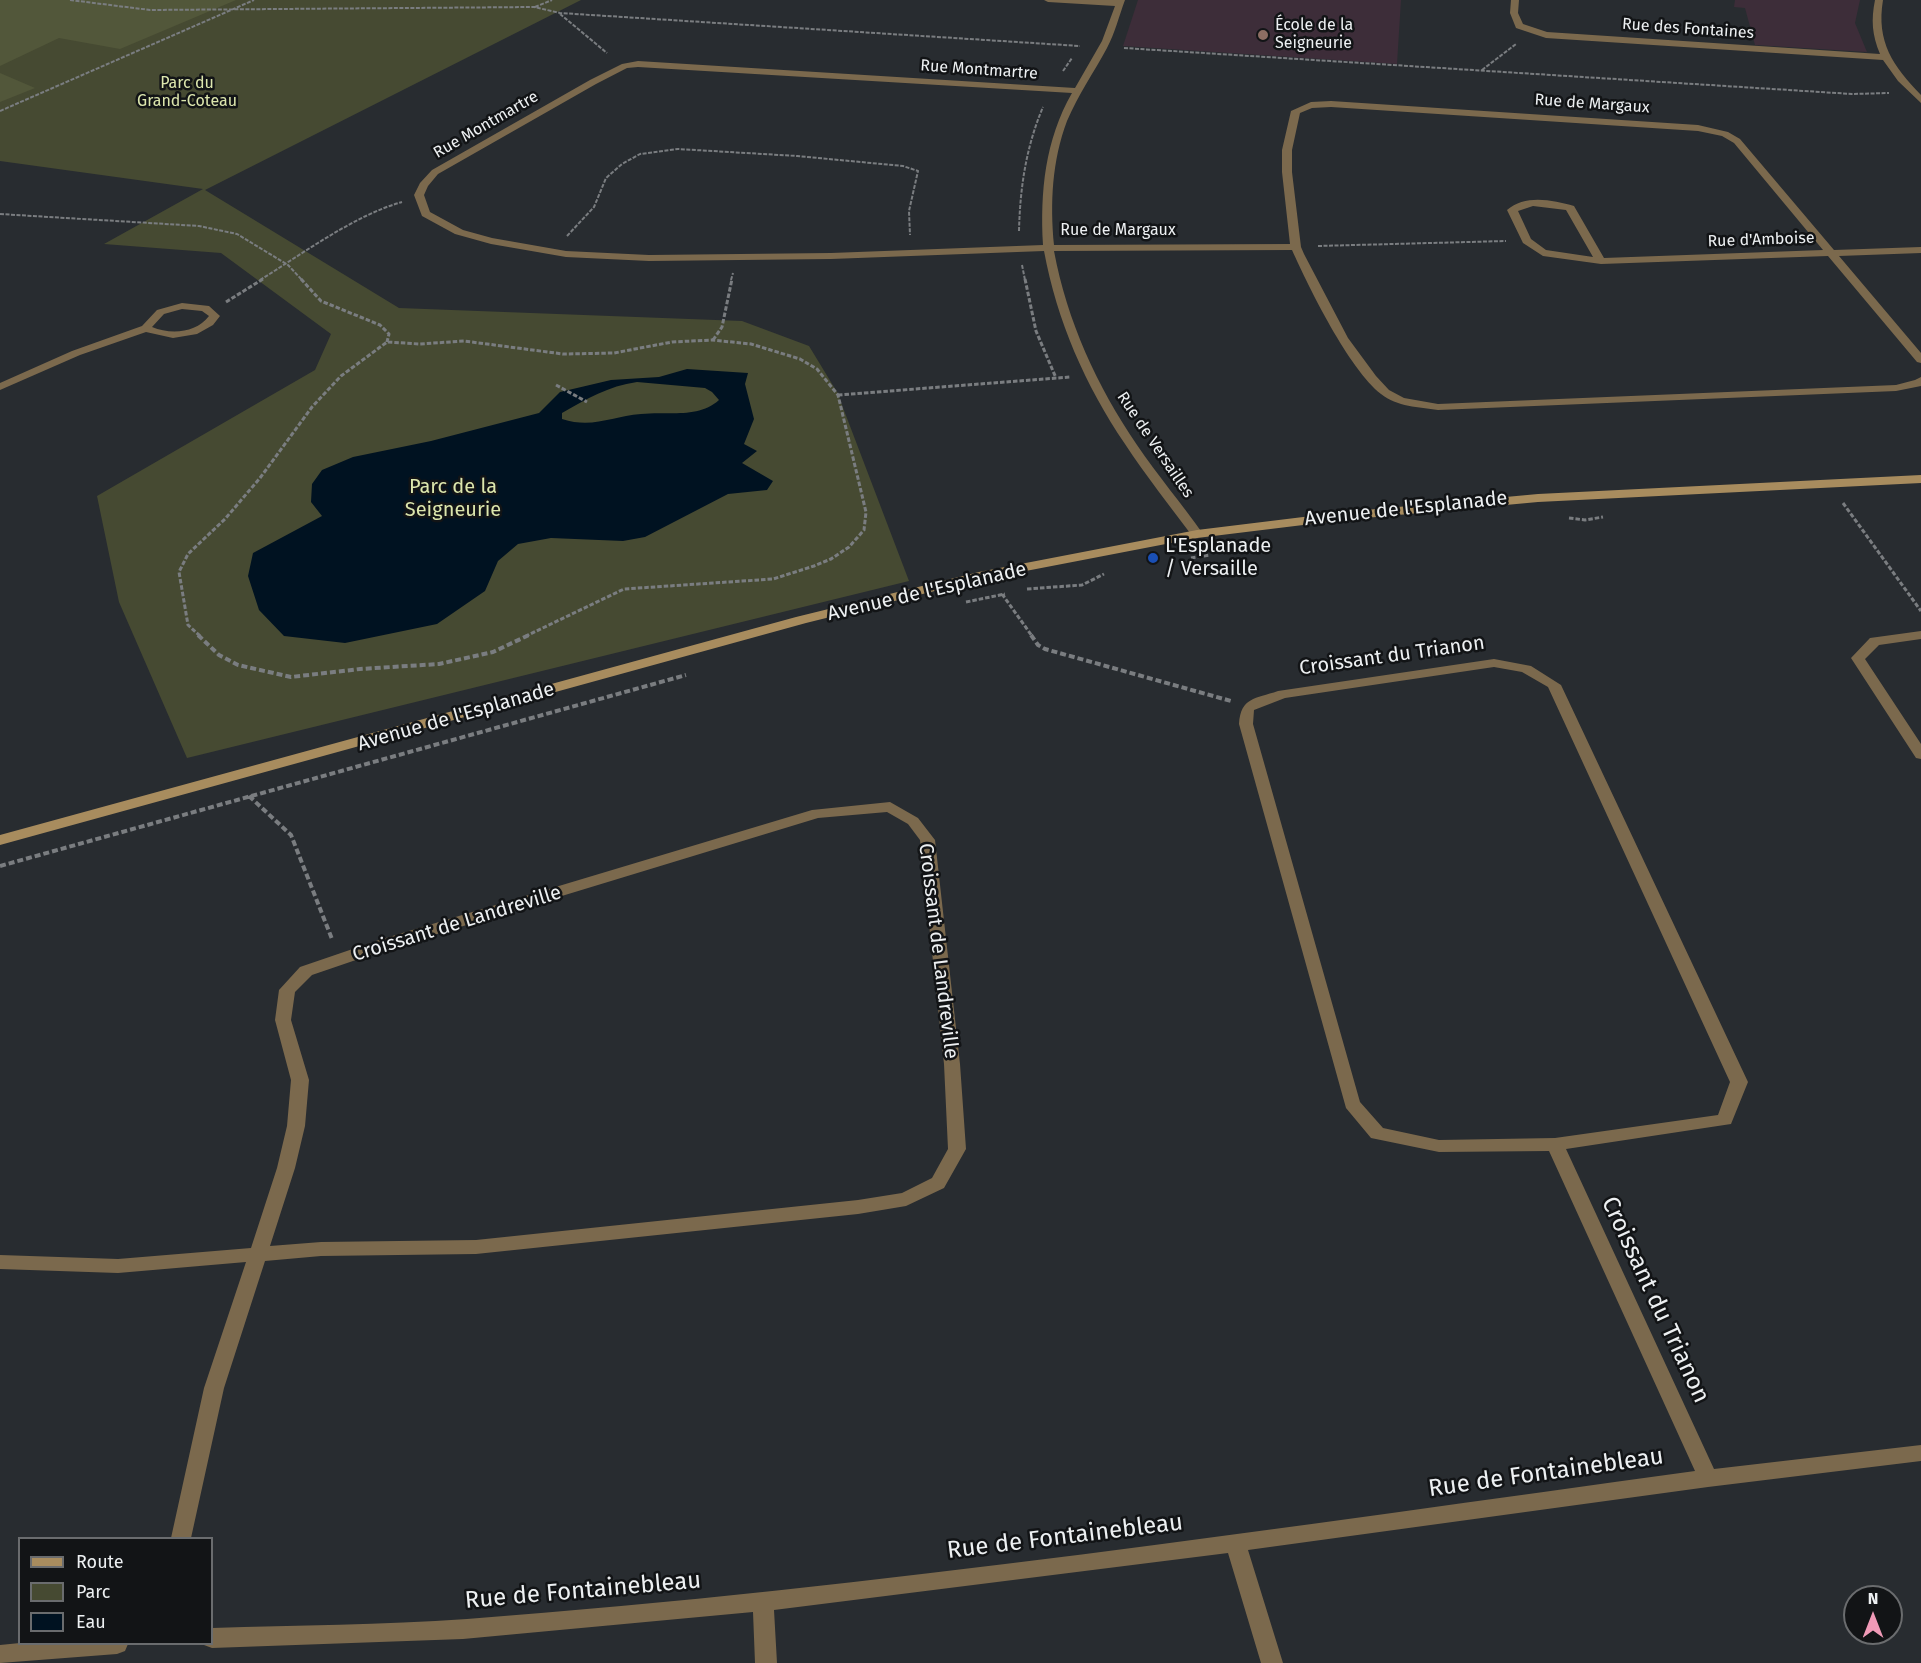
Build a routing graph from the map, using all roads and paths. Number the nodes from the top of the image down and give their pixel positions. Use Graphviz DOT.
graph roads {
  1 [pos="70,0"];
  2 [pos="254,0"];
  3 [pos="552,0"];
  4 [pos="1048,0"];
  5 [pos="1515,0"];
  6 [pos="1879,0"];
  7 [pos="1120,2"];
  8 [pos="534,7"];
  9 [pos="230,10"];
  10 [pos="560,13"];
  11 [pos="1531,32"];
  12 [pos="1080,46"];
  13 [pos="1123,48"];
  14 [pos="1885,57"];
  15 [pos="625,66"];
  16 [pos="1481,71"];
  17 [pos="1076,91"];
  18 [pos="1893,93"];
  19 [pos="1921,100"];
  20 [pos="1044,106"];
  21 [pos="0,111"];
  22 [pos="401,202"];
  23 [pos="0,214"];
  24 [pos="1018,240"];
  25 [pos="1527,241"];
  26 [pos="1296,247"];
  27 [pos="1048,248"];
  28 [pos="1921,250"];
  29 [pos="552,252"];
  30 [pos="1832,253"];
  31 [pos="911,254"];
  32 [pos="1021,261"];
  33 [pos="1601,261"];
  34 [pos="288,265"];
  35 [pos="734,266"];
  36 [pos="205,308"];
  37 [pos="146,328"];
  38 [pos="712,340"];
  39 [pos="387,342"];
  40 [pos="1921,360"];
  41 [pos="1072,377"];
  42 [pos="1056,378"];
  43 [pos="1921,380"];
  44 [pos="556,385"];
  45 [pos="0,387"];
  46 [pos="838,396"];
  47 [pos="587,402"];
  48 [pos="1921,478"];
  49 [pos="1819,484"];
  50 [pos="1921,484"];
  51 [pos="1842,502"];
  52 [pos="1854,502"];
  53 [pos="1837,503"];
  54 [pos="1609,515"];
  55 [pos="1562,517"];
  56 [pos="1197,534"];
  57 [pos="1215,554"];
  58 [pos="1185,559"];
  59 [pos="1114,572"];
  60 [pos="1021,590"];
  61 [pos="1012,592"];
  62 [pos="1002,594"];
  63 [pos="964,603"];
  64 [pos="1921,611"];
  65 [pos="1921,635"];
  66 [pos="696,672"];
  67 [pos="1236,702"];
  68 [pos="1921,755"];
  69 [pos="249,796"];
  70 [pos="0,840"];
  71 [pos="0,866"];
  72 [pos="340,959"];
  73 [pos="1555,1144"];
  74 [pos="259,1253"];
  75 [pos="0,1262"];
  76 [pos="1921,1453"];
  77 [pos="1708,1478"];
  78 [pos="181,1537"];
  79 [pos="1235,1543"];
  80 [pos="763,1602"];
  81 [pos="213,1638"];
  82 [pos="106,1645"];
  83 [pos="0,1655"];
  84 [pos="766,1663"];
  85 [pos="1272,1663"];
  1 -- 9 [label="path"];
  2 -- 9 [label="path"];
  3 -- 8 [label="path"];
  4 -- 7 [label="street"];
  5 -- 11 [label="street"];
  6 -- 14 [label="street"];
  7 -- 17 [label="street, Rue de Versailles"];
  8 -- 9 [label="path"];
  8 -- 10 [label="path"];
  9 -- 21 [label="path"];
  10 -- 12 [label="path"];
  10 -- 15 [label="path"];
  11 -- 14 [label="street, Rue des Fontaines"];
  11 -- 16 [label="path"];
  13 -- 16 [label="path"];
  14 -- 19 [label="street"];
  15 -- 17 [label="street, Rue Montmartre"];
  15 -- 29 [label="street, Rue Montmartre"];
  16 -- 18 [label="path"];
  17 -- 27 [label="street, Rue de Versailles"];
  20 -- 24 [label="path"];
  22 -- 34 [label="path"];
  23 -- 34 [label="path"];
  25 -- 26 [label="path"];
  25 -- 33 [label="street, Rue d'Amboise"];
  25 -- 33 [label="street"];
  26 -- 27 [label="street, Rue de Margaux"];
  26 -- 30 [label="street, Rue de Margaux"];
  26 -- 43 [label="street, Rue de Margaux"];
  27 -- 31 [label="street, Rue Montmartre"];
  27 -- 56 [label="street, Rue de Versailles"];
  28 -- 30 [label="street, Rue d'Amboise"];
  29 -- 31 [label="street, Rue Montmartre"];
  29 -- 31 [label="path"];
  30 -- 33 [label="street, Rue d'Amboise"];
  30 -- 40 [label="street, Rue de Margaux"];
  32 -- 42 [label="path"];
  34 -- 36 [label="path"];
  34 -- 39 [label="path"];
  35 -- 38 [label="path"];
  36 -- 37 [label="street"];
  36 -- 37 [label="street"];
  37 -- 45 [label="street"];
  38 -- 39 [label="path"];
  38 -- 46 [label="path"];
  39 -- 46 [label="path"];
  41 -- 42 [label="path"];
  42 -- 46 [label="path"];
  44 -- 47 [label="path"];
  48 -- 49 [label="street, Avenue de l'Esplanade"];
  49 -- 50 [label="street, Avenue de l'Esplanade"];
  49 -- 56 [label="street, Avenue de l'Esplanade"];
  51 -- 52 [label="path"];
  51 -- 53 [label="path"];
  51 -- 64 [label="path"];
  54 -- 55 [label="path"];
  56 -- 70 [label="street, Avenue de l'Esplanade"];
  57 -- 58 [label="path"];
  59 -- 60 [label="path, Avenue de l'Esplanade"];
  61 -- 62 [label="path, Avenue de l'Esplanade"];
  62 -- 63 [label="path, Avenue de l'Esplanade"];
  62 -- 67 [label="path"];
  65 -- 68 [label="street"];
  66 -- 69 [label="path, Avenue de l'Esplanade"];
  69 -- 71 [label="path, Avenue de l'Esplanade"];
  69 -- 72 [label="path"];
  72 -- 74 [label="street, Croissant de Landreville"];
  72 -- 74 [label="street, Croissant de Landreville"];
  73 -- 73 [label="street, Croissant du Trianon"];
  73 -- 77 [label="street, Croissant du Trianon"];
  74 -- 75 [label="street"];
  74 -- 78 [label="street, Croissant de Landreville"];
  76 -- 77 [label="street, Rue de Fontainebleau"];
  77 -- 79 [label="street, Rue de Fontainebleau"];
  79 -- 80 [label="street, Rue de Fontainebleau"];
  79 -- 85 [label="street"];
  80 -- 81 [label="street, Rue de Fontainebleau"];
  80 -- 84 [label="street"];
  82 -- 83 [label="street"];
}
